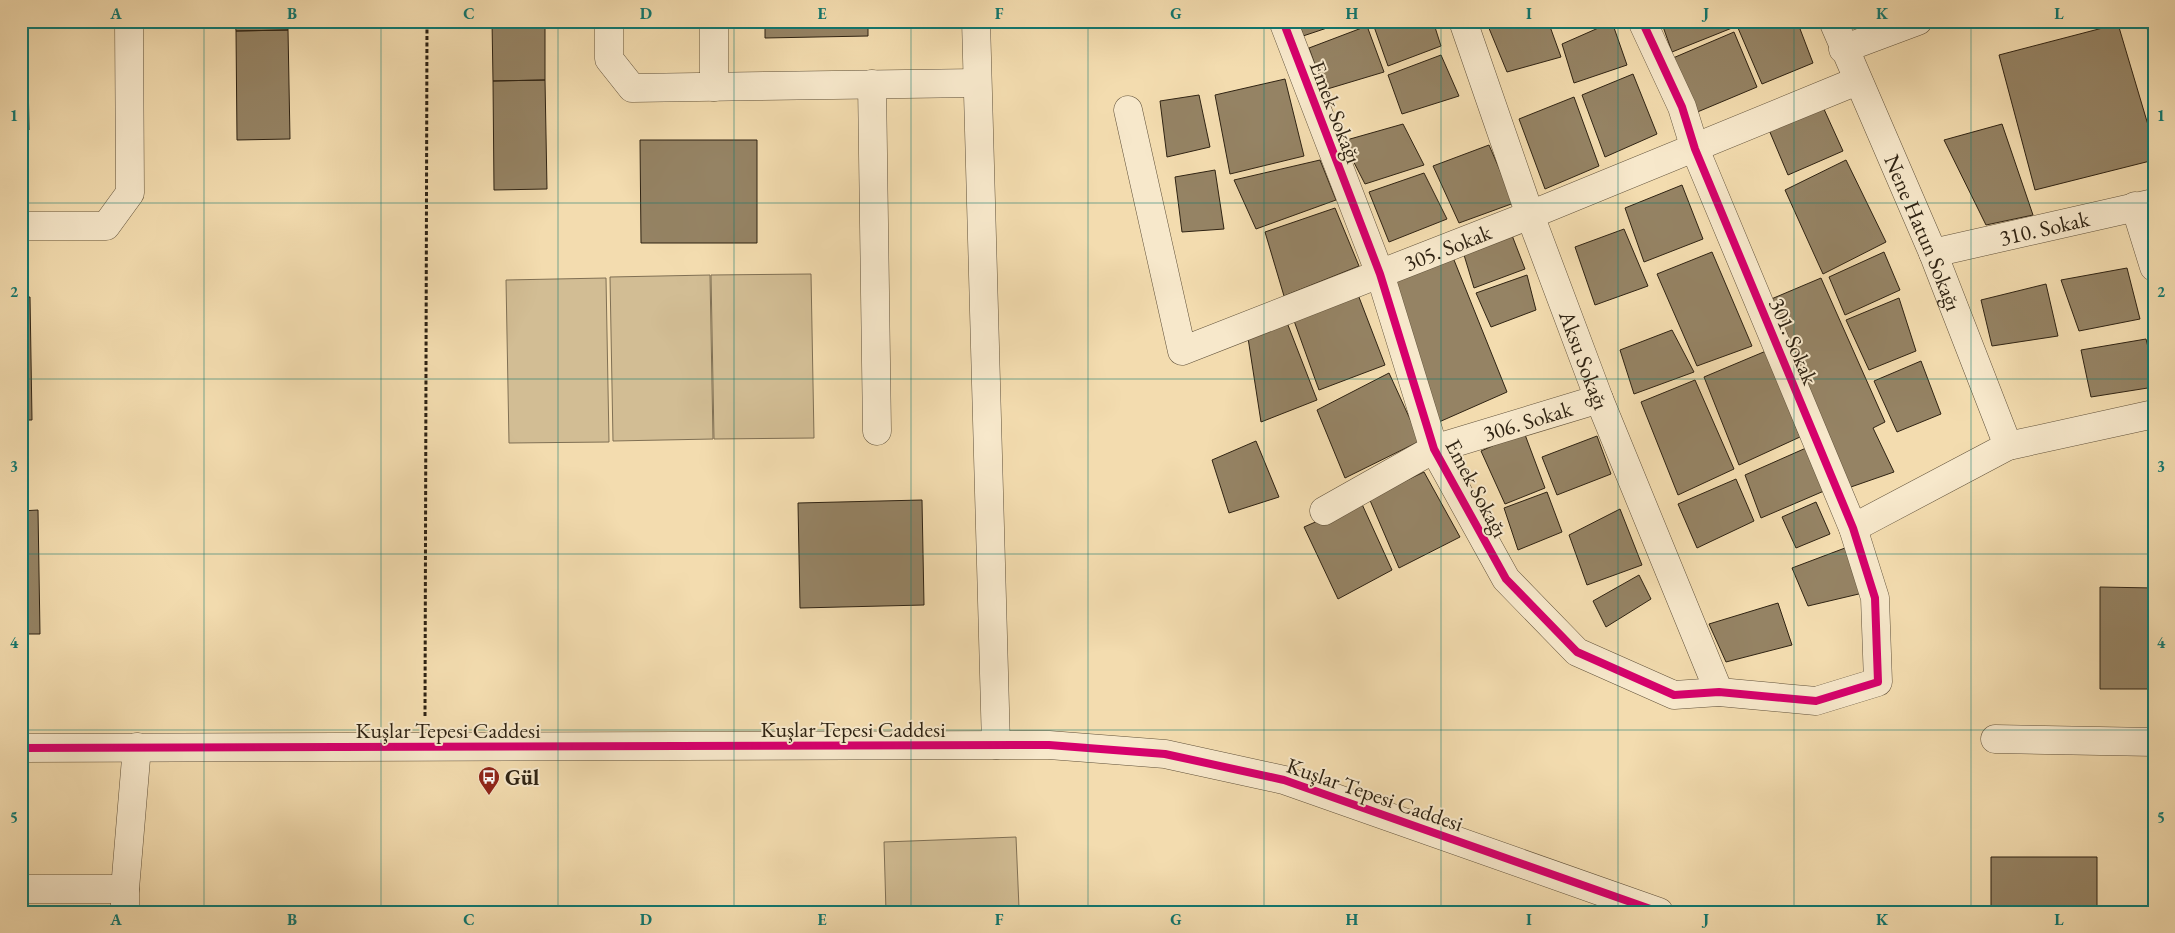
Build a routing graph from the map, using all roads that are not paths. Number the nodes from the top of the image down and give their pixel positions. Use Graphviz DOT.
graph roads {
  1 [pos="129,21"];
  2 [pos="609,21"];
  3 [pos="714,21"];
  4 [pos="976,21"];
  5 [pos="1283,21"];
  6 [pos="1463,21"];
  7 [pos="1642,21"];
  8 [pos="1832,21"];
  9 [pos="1918,21"];
  10 [pos="1843,50"];
  11 [pos="1858,81"];
  12 [pos="976,83"];
  13 [pos="872,84"];
  14 [pos="714,87"];
  15 [pos="1128,110"];
  16 [pos="1695,149"];
  17 [pos="2144,204"];
  18 [pos="1530,215"];
  19 [pos="21,226"];
  20 [pos="1933,253"];
  21 [pos="2154,267"];
  22 [pos="1380,274"];
  23 [pos="1598,399"];
  24 [pos="2154,414"];
  25 [pos="877,431"];
  26 [pos="2008,446"];
  27 [pos="1434,449"];
  28 [pos="1324,511"];
  29 [pos="1853,528"];
  30 [pos="1878,682"];
  31 [pos="1719,692"];
  32 [pos="1994,739"];
  33 [pos="2154,742"];
  34 [pos="996,746"];
  35 [pos="137,747"];
  36 [pos="21,748"];
  37 [pos="21,889"];
  38 [pos="125,901"];
  39 [pos="1659,912"];
  1 -- 19 [label="street"];
  2 -- 14 [label="street"];
  3 -- 14 [label="street"];
  4 -- 12 [label="street"];
  5 -- 22 [label="street, Emek Sokağı"];
  6 -- 18 [label="street, Aksu Sokağı"];
  7 -- 16 [label="street, 301. Sokak"];
  8 -- 10 [label="street, Nene Hatun Sokağı"];
  9 -- 10 [label="street"];
  10 -- 11 [label="street, Nene Hatun Sokağı"];
  11 -- 16 [label="street, 305. Sokak"];
  11 -- 20 [label="street, Nene Hatun Sokağı"];
  12 -- 13 [label="street"];
  12 -- 34 [label="street"];
  13 -- 14 [label="street"];
  13 -- 25 [label="street"];
  15 -- 22 [label="street, 305. Sokak"];
  16 -- 18 [label="street, 305. Sokak"];
  16 -- 29 [label="street, 301. Sokak"];
  17 -- 20 [label="street, 310. Sokak"];
  17 -- 21 [label="street"];
  18 -- 22 [label="street, 305. Sokak"];
  18 -- 23 [label="street, Aksu Sokağı"];
  20 -- 26 [label="street, Nene Hatun Sokağı"];
  22 -- 27 [label="street, Emek Sokağı"];
  23 -- 27 [label="street, 306. Sokak"];
  23 -- 31 [label="street, Aksu Sokağı"];
  24 -- 26 [label="street"];
  26 -- 29 [label="street"];
  27 -- 28 [label="street, 306. Sokak"];
  27 -- 31 [label="street, Emek Sokağı"];
  29 -- 30 [label="street, 301. Sokak"];
  30 -- 31 [label="street, Emek Sokağı"];
  32 -- 33 [label="street"];
  34 -- 35 [label="street, Kuşlar Tepesi Caddesi"];
  34 -- 39 [label="street, Kuşlar Tepesi Caddesi"];
  35 -- 36 [label="street, Kuşlar Tepesi Caddesi"];
  35 -- 38 [label="street"];
  37 -- 38 [label="street"];
}
